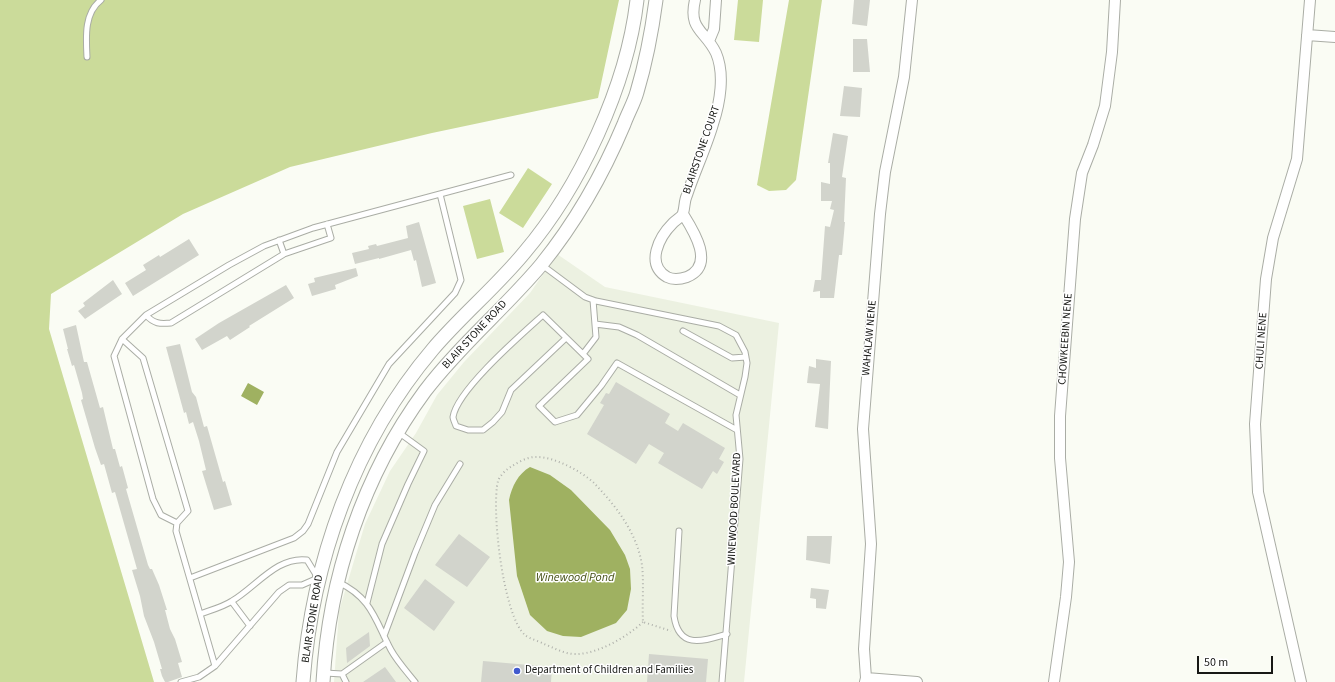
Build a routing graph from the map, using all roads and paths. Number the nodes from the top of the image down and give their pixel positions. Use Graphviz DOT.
graph roads {
  1 [pos="91,0"];
  2 [pos="101,0"];
  3 [pos="637,0"];
  4 [pos="656,0"];
  5 [pos="695,0"];
  6 [pos="716,0"];
  7 [pos="912,0"];
  8 [pos="1115,0"];
  9 [pos="1310,0"];
  10 [pos="94,5"];
  11 [pos="1307,35"];
  12 [pos="1335,37"];
  13 [pos="709,41"];
  14 [pos="87,57"];
  15 [pos="511,175"];
  16 [pos="440,194"];
  17 [pos="683,214"];
  18 [pos="327,224"];
  19 [pos="279,240"];
  20 [pos="525,253"];
  21 [pos="284,254"];
  22 [pos="541,265"];
  23 [pos="593,300"];
  24 [pos="146,315"];
  25 [pos="595,324"];
  26 [pos="683,331"];
  27 [pos="566,338"];
  28 [pos="122,339"];
  29 [pos="583,354"];
  30 [pos="746,357"];
  31 [pos="740,395"];
  32 [pos="382,421"];
  33 [pos="737,430"];
  34 [pos="398,432"];
  35 [pos="460,464"];
  36 [pos="177,523"];
  37 [pos="679,531"];
  38 [pos="190,578"];
  39 [pos="318,578"];
  40 [pos="338,582"];
  41 [pos="232,602"];
  42 [pos="367,603"];
  43 [pos="200,614"];
  44 [pos="643,622"];
  45 [pos="250,626"];
  46 [pos="682,634"];
  47 [pos="727,634"];
  48 [pos="384,636"];
  49 [pos="387,642"];
  50 [pos="215,666"];
  51 [pos="342,674"];
  52 [pos="324,678"];
  53 [pos="866,680"];
  54 [pos="181,682"];
  55 [pos="303,682"];
  56 [pos="346,682"];
  57 [pos="415,682"];
  58 [pos="722,682"];
  59 [pos="917,682"];
  60 [pos="1054,682"];
  61 [pos="1301,682"];
  1 -- 10 [label="lane"];
  2 -- 10 [label="lane"];
  3 -- 20 [label="main road, BLAIR STONE ROAD"];
  4 -- 22 [label="main road, BLAIR STONE ROAD"];
  5 -- 13 [label="street, BLAIRSTONE COURT"];
  6 -- 13 [label="street"];
  7 -- 53 [label="street, WAHALAW NENE"];
  8 -- 60 [label="street, CHOWKEEBIN NENE"];
  9 -- 11 [label="street, CHULI NENE"];
  10 -- 14 [label="lane"];
  11 -- 12 [label="street"];
  11 -- 61 [label="street, CHULI NENE"];
  13 -- 17 [label="street, BLAIRSTONE COURT"];
  15 -- 16 [label="lane"];
  16 -- 18 [label="lane"];
  16 -- 38 [label="lane"];
  17 -- 17 [label="street"];
  18 -- 19 [label="lane"];
  18 -- 21 [label="lane"];
  19 -- 21 [label="lane"];
  19 -- 24 [label="lane"];
  20 -- 22 [label="main road"];
  20 -- 32 [label="main road, BLAIR STONE ROAD"];
  21 -- 24 [label="lane"];
  22 -- 23 [label="lane, WINEWOOD BOULEVARD"];
  22 -- 34 [label="main road, BLAIR STONE ROAD"];
  23 -- 25 [label="lane"];
  23 -- 30 [label="lane, WINEWOOD BOULEVARD"];
  24 -- 28 [label="lane"];
  25 -- 29 [label="lane"];
  25 -- 31 [label="lane"];
  26 -- 30 [label="lane"];
  27 -- 27 [label="lane"];
  27 -- 29 [label="lane"];
  28 -- 36 [label="lane"];
  28 -- 36 [label="lane"];
  29 -- 33 [label="lane"];
  30 -- 31 [label="lane, WINEWOOD BOULEVARD"];
  31 -- 33 [label="lane, WINEWOOD BOULEVARD"];
  32 -- 34 [label="main road"];
  32 -- 39 [label="main road, BLAIR STONE ROAD"];
  33 -- 47 [label="lane, WINEWOOD BOULEVARD"];
  34 -- 40 [label="main road, BLAIR STONE ROAD"];
  34 -- 42 [label="lane"];
  35 -- 48 [label="lane"];
  36 -- 38 [label="lane"];
  37 -- 46 [label="lane"];
  38 -- 43 [label="lane"];
  39 -- 40 [label="main road"];
  39 -- 41 [label="lane"];
  39 -- 45 [label="lane"];
  39 -- 55 [label="main road, BLAIR STONE ROAD"];
  40 -- 42 [label="lane"];
  40 -- 52 [label="main road, BLAIR STONE ROAD"];
  41 -- 43 [label="lane"];
  41 -- 45 [label="lane"];
  42 -- 48 [label="lane"];
  43 -- 50 [label="lane"];
  44 -- 44 [label="path"];
  44 -- 46 [label="path"];
  45 -- 50 [label="lane"];
  46 -- 47 [label="lane"];
  47 -- 58 [label="lane, WINEWOOD BOULEVARD"];
  48 -- 49 [label="lane"];
  49 -- 51 [label="lane"];
  49 -- 57 [label="lane"];
  50 -- 54 [label="lane"];
  51 -- 52 [label="lane"];
  51 -- 56 [label="lane"];
  53 -- 59 [label="street"];
}
